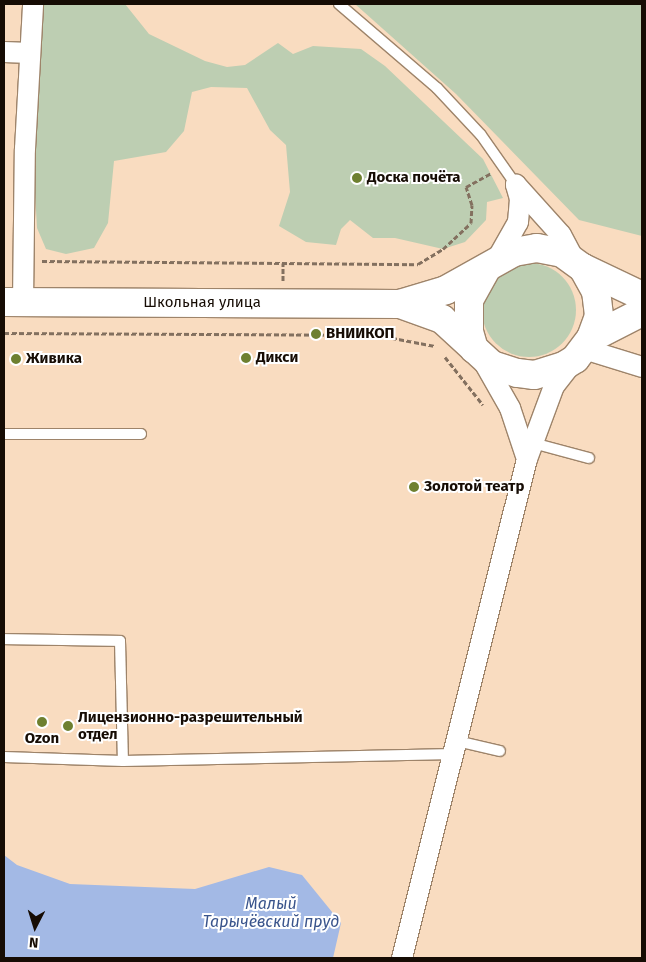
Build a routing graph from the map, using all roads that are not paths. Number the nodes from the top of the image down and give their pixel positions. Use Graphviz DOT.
graph roads {
  1 [pos="33,4"];
  2 [pos="339,4"];
  3 [pos="4,52"];
  4 [pos="30,53"];
  5 [pos="516,185"];
  6 [pos="578,263"];
  7 [pos="490,267"];
  8 [pos="642,296"];
  9 [pos="13,302"];
  10 [pos="400,304"];
  11 [pos="642,312"];
  12 [pos="584,349"];
  13 [pos="477,353"];
  14 [pos="642,368"];
  15 [pos="4,434"];
  16 [pos="141,434"];
  17 [pos="530,451"];
  18 [pos="589,458"];
  19 [pos="4,640"];
  20 [pos="456,747"];
  21 [pos="500,751"];
  22 [pos="4,758"];
  23 [pos="124,761"];
  24 [pos="402,958"];
  1 -- 4 [label="street"];
  2 -- 5 [label="lane"];
  3 -- 4 [label="street"];
  4 -- 9 [label="street"];
  5 -- 6 [label="street"];
  5 -- 7 [label="street"];
  6 -- 7 [label="main road"];
  6 -- 8 [label="main road"];
  6 -- 12 [label="main road"];
  7 -- 10 [label="main road"];
  7 -- 13 [label="main road"];
  9 -- 10 [label="main road, Школьная улица"];
  10 -- 13 [label="main road"];
  11 -- 12 [label="main road"];
  12 -- 13 [label="main road"];
  12 -- 14 [label="street"];
  12 -- 17 [label="street"];
  13 -- 17 [label="street"];
  15 -- 16 [label="lane"];
  17 -- 18 [label="lane"];
  17 -- 20 [label="street"];
  19 -- 23 [label="lane"];
  20 -- 21 [label="lane"];
  20 -- 23 [label="lane"];
  20 -- 24 [label="street"];
  22 -- 23 [label="lane"];
}
